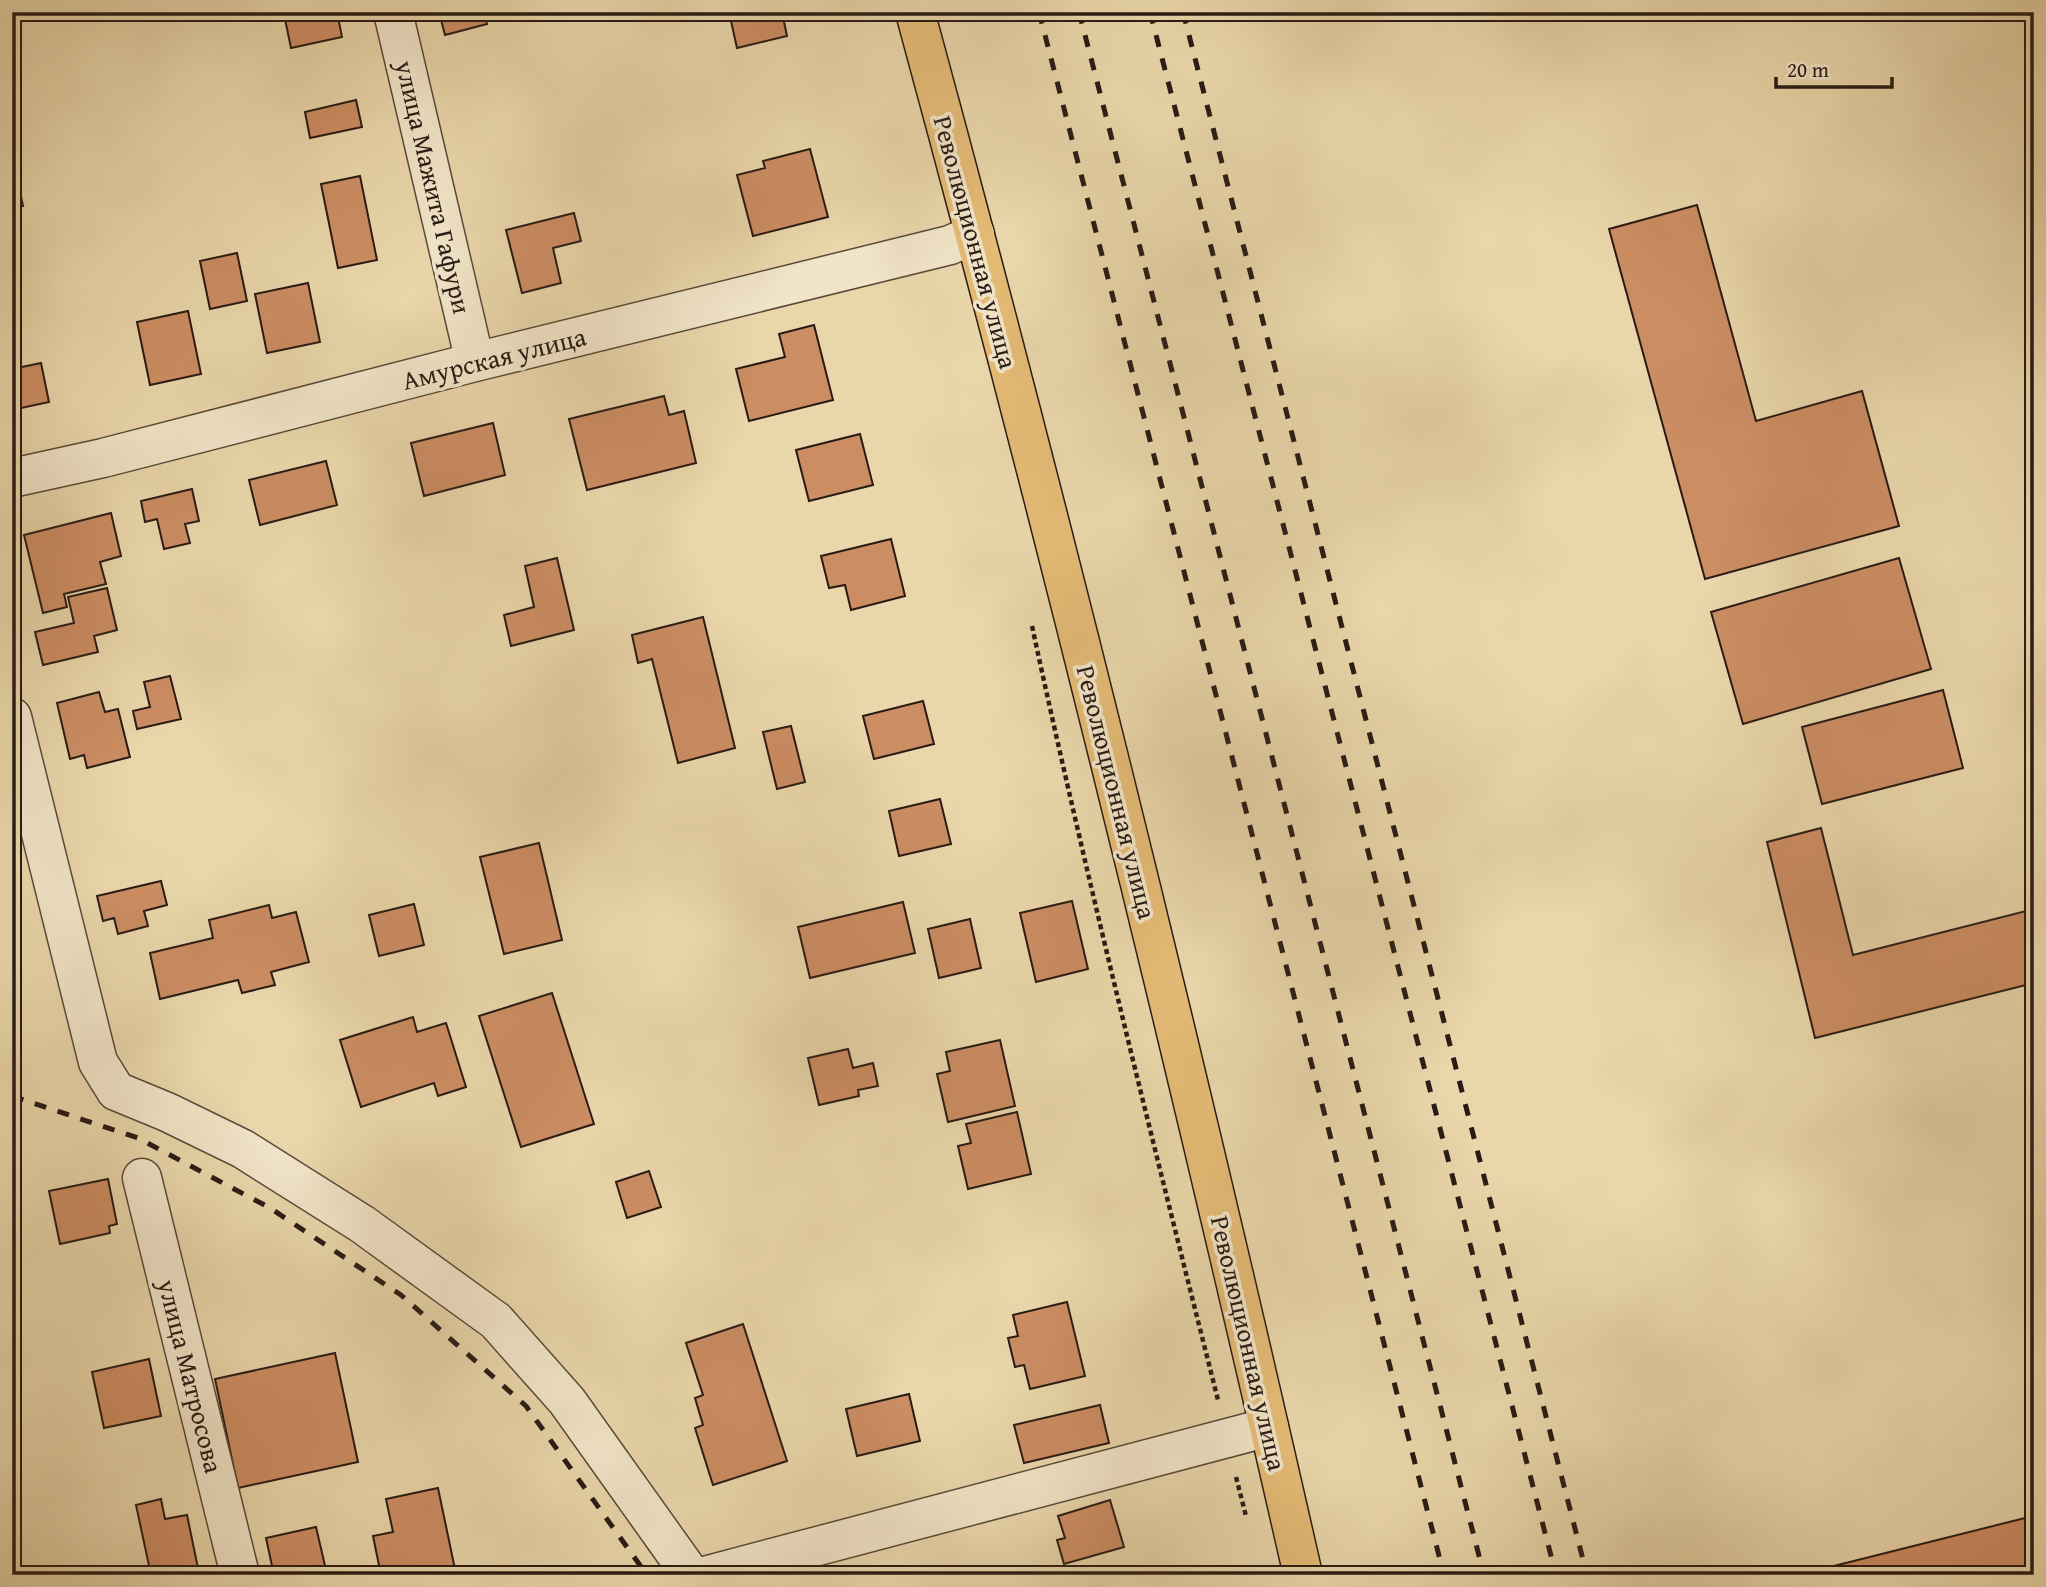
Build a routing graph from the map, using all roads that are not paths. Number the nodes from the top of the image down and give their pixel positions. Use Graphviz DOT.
graph roads {
  1 [pos="393,12"];
  2 [pos="915,12"];
  3 [pos="975,234"];
  4 [pos="475,362"];
  5 [pos="12,478"];
  6 [pos="12,717"];
  7 [pos="142,1178"];
  8 [pos="1269,1427"];
  9 [pos="240,1575"];
  10 [pos="691,1575"];
  11 [pos="708,1575"];
  12 [pos="1303,1575"];
  1 -- 4 [label="street, улица Мажита Гафури"];
  2 -- 3 [label="main road, Революционная улица"];
  3 -- 4 [label="street, Амурская улица"];
  3 -- 8 [label="main road, Революционная улица"];
  4 -- 5 [label="street, Амурская улица"];
  6 -- 10 [label="street"];
  7 -- 9 [label="street, улица Матросова"];
  8 -- 11 [label="street"];
  8 -- 12 [label="main road, Революционная улица"];
}
